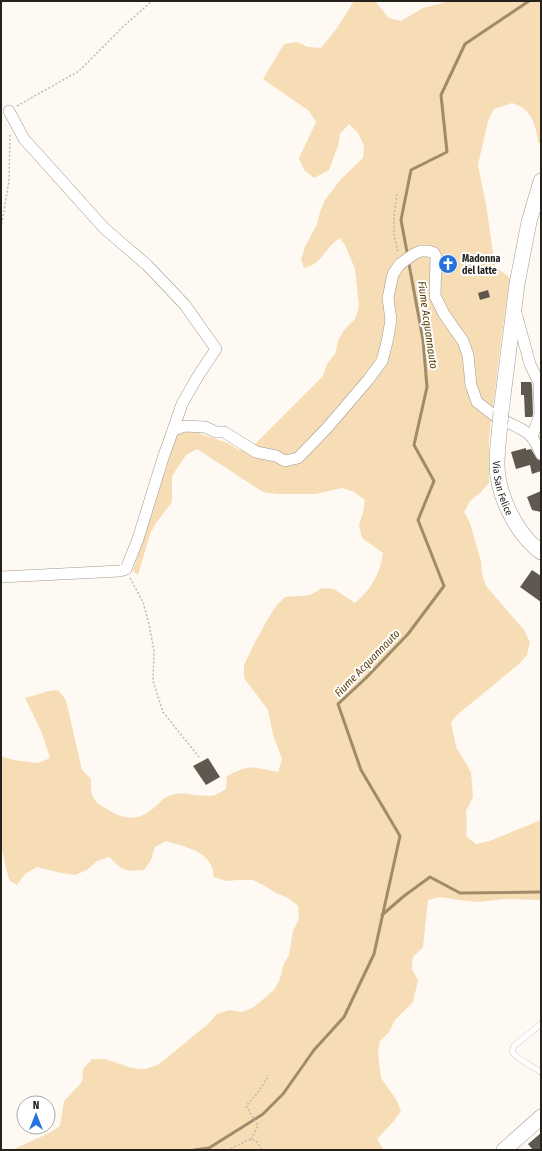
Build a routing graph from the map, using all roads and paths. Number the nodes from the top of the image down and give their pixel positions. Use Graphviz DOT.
graph roads {
  1 [pos="152,1"];
  2 [pos="9,111"];
  3 [pos="10,133"];
  4 [pos="541,181"];
  5 [pos="397,194"];
  6 [pos="1,228"];
  7 [pos="400,264"];
  8 [pos="514,308"];
  9 [pos="501,419"];
  10 [pos="173,430"];
  11 [pos="532,437"];
  12 [pos="541,454"];
  13 [pos="541,552"];
  14 [pos="126,569"];
  15 [pos="1,577"];
  16 [pos="199,757"];
  17 [pos="541,1024"];
  18 [pos="541,1072"];
  19 [pos="269,1075"];
  20 [pos="541,1118"];
  21 [pos="251,1139"];
  22 [pos="226,1150"];
  23 [pos="262,1150"];
  24 [pos="504,1150"];
  1 -- 2 [label="path"];
  2 -- 10 [label="street"];
  3 -- 6 [label="path"];
  4 -- 8 [label="street, Via San Felice"];
  5 -- 7 [label="path"];
  7 -- 9 [label="street"];
  7 -- 10 [label="street"];
  8 -- 9 [label="street, Via San Felice"];
  8 -- 11 [label="street"];
  9 -- 11 [label="street"];
  9 -- 13 [label="street, Via San Felice"];
  10 -- 14 [label="street"];
  11 -- 12 [label="street"];
  14 -- 15 [label="street"];
  14 -- 16 [label="path"];
  17 -- 18 [label="lane"];
  19 -- 21 [label="path"];
  20 -- 24 [label="street"];
  21 -- 22 [label="path"];
  21 -- 23 [label="path"];
}
